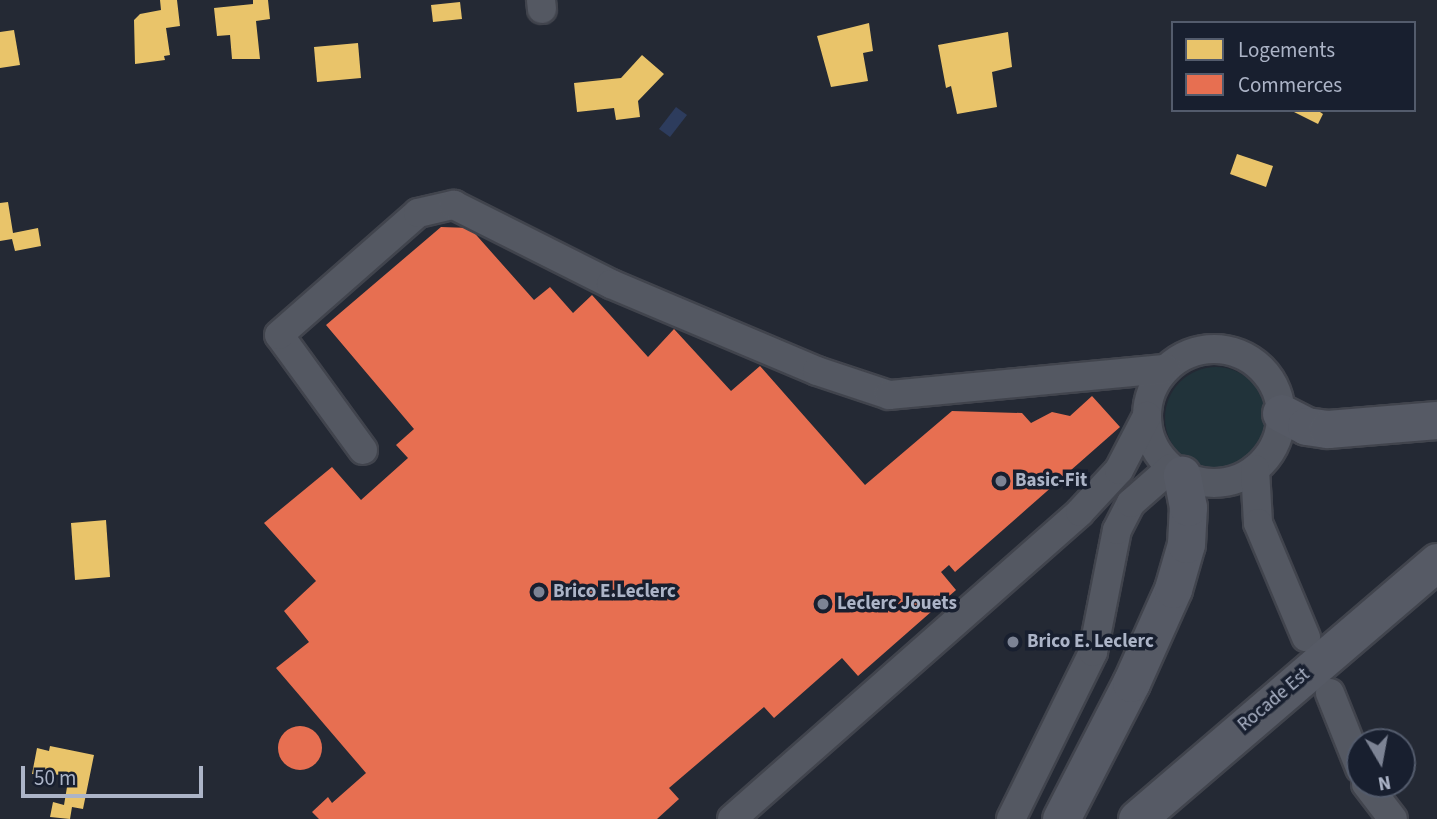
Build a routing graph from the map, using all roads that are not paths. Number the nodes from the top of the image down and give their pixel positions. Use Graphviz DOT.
graph roads {
  1 [pos="1166,369"];
  2 [pos="1281,413"];
  3 [pos="1147,416"];
  4 [pos="1437,420"];
  5 [pos="363,450"];
  6 [pos="1255,468"];
  7 [pos="1177,471"];
  8 [pos="1222,482"];
  9 [pos="1258,523"];
  10 [pos="1437,557"];
  11 [pos="1424,573"];
  12 [pos="1306,637"];
  13 [pos="1330,693"];
  14 [pos="1346,733"];
  15 [pos="1367,798"];
  16 [pos="1378,798"];
  17 [pos="732,819"];
  18 [pos="1010,819"];
  19 [pos="1061,819"];
  20 [pos="1137,819"];
  21 [pos="1370,819"];
  22 [pos="1393,819"];
  1 -- 2 [label="street"];
  1 -- 3 [label="street"];
  1 -- 5 [label="street"];
  2 -- 4 [label="main road"];
  2 -- 6 [label="street"];
  3 -- 7 [label="street"];
  3 -- 17 [label="street"];
  6 -- 8 [label="street"];
  6 -- 9 [label="street"];
  7 -- 8 [label="street"];
  7 -- 18 [label="street"];
  7 -- 19 [label="main road"];
  8 -- 9 [label="street"];
  9 -- 12 [label="street"];
  10 -- 11 [label="main road, Rocade Est"];
  11 -- 20 [label="main road, Rocade Est"];
  13 -- 14 [label="street"];
  15 -- 21 [label="street"];
  16 -- 22 [label="street"];
}
